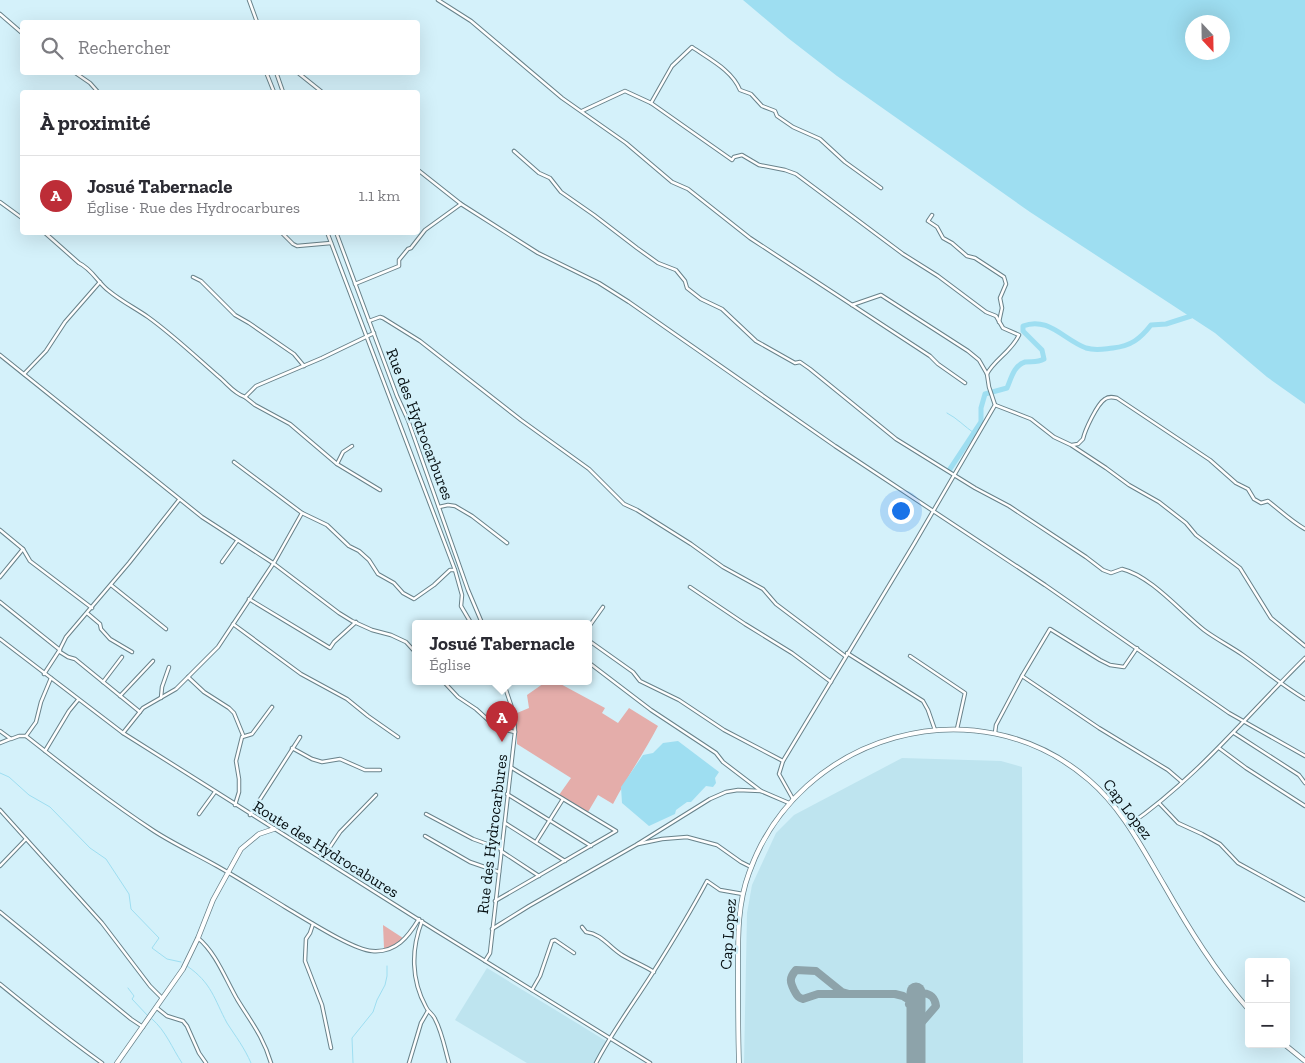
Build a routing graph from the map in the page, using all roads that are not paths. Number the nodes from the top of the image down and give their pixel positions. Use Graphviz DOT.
graph roads {
  1 [pos="249,0"];
  2 [pos="438,0"];
  3 [pos="0,14"];
  4 [pos="256,20"];
  5 [pos="20,32"];
  6 [pos="78,75"];
  7 [pos="267,75"];
  8 [pos="277,75"];
  9 [pos="302,75"];
  10 [pos="96,90"];
  11 [pos="273,90"];
  12 [pos="282,90"];
  13 [pos="320,90"];
  14 [pos="651,103"];
  15 [pos="582,112"];
  16 [pos="514,151"];
  17 [pos="420,172"];
  18 [pos="881,188"];
  19 [pos="0,202"];
  20 [pos="461,204"];
  21 [pos="932,215"];
  22 [pos="20,217"];
  23 [pos="47,235"];
  24 [pos="284,235"];
  25 [pos="329,235"];
  26 [pos="337,235"];
  27 [pos="332,243"];
  28 [pos="193,277"];
  29 [pos="100,282"];
  30 [pos="355,284"];
  31 [pos="852,305"];
  32 [pos="369,321"];
  33 [pos="999,322"];
  34 [pos="374,333"];
  35 [pos="366,336"];
  36 [pos="0,354"];
  37 [pos="304,366"];
  38 [pos="24,374"];
  39 [pos="987,374"];
  40 [pos="966,383"];
  41 [pos="245,397"];
  42 [pos="995,405"];
  43 [pos="1071,445"];
  44 [pos="352,446"];
  45 [pos="234,462"];
  46 [pos="337,464"];
  47 [pos="953,475"];
  48 [pos="430,480"];
  49 [pos="422,482"];
  50 [pos="380,490"];
  51 [pos="179,500"];
  52 [pos="439,508"];
  53 [pos="932,511"];
  54 [pos="302,513"];
  55 [pos="1305,529"];
  56 [pos="0,530"];
  57 [pos="238,541"];
  58 [pos="508,543"];
  59 [pos="23,549"];
  60 [pos="222,562"];
  61 [pos="273,563"];
  62 [pos="455,570"];
  63 [pos="0,577"];
  64 [pos="111,585"];
  65 [pos="690,586"];
  66 [pos="249,599"];
  67 [pos="0,602"];
  68 [pos="603,607"];
  69 [pos="92,608"];
  70 [pos="88,613"];
  71 [pos="469,620"];
  72 [pos="481,620"];
  73 [pos="356,622"];
  74 [pos="592,622"];
  75 [pos="233,624"];
  76 [pos="166,630"];
  77 [pos="0,639"];
  78 [pos="592,643"];
  79 [pos="1305,646"];
  80 [pos="1137,648"];
  81 [pos="412,649"];
  82 [pos="60,651"];
  83 [pos="132,652"];
  84 [pos="846,654"];
  85 [pos="910,656"];
  86 [pos="122,657"];
  87 [pos="1305,658"];
  88 [pos="153,661"];
  89 [pos="592,665"];
  90 [pos="169,667"];
  91 [pos="44,674"];
  92 [pos="1022,676"];
  93 [pos="188,677"];
  94 [pos="51,678"];
  95 [pos="103,682"];
  96 [pos="831,682"];
  97 [pos="1280,684"];
  98 [pos="447,685"];
  99 [pos="504,685"];
  100 [pos="120,696"];
  101 [pos="161,698"];
  102 [pos="1305,699"];
  103 [pos="78,700"];
  104 [pos="272,707"];
  105 [pos="140,712"];
  106 [pos="1244,722"];
  107 [pos="957,729"];
  108 [pos="935,730"];
  109 [pos="0,731"];
  110 [pos="516,732"];
  111 [pos="124,733"];
  112 [pos="995,733"];
  113 [pos="1234,733"];
  114 [pos="244,735"];
  115 [pos="26,736"];
  116 [pos="300,737"];
  117 [pos="398,737"];
  118 [pos="11,739"];
  119 [pos="0,743"];
  120 [pos="1219,747"];
  121 [pos="292,748"];
  122 [pos="45,751"];
  123 [pos="1305,756"];
  124 [pos="783,761"];
  125 [pos="512,768"];
  126 [pos="380,770"];
  127 [pos="1182,782"];
  128 [pos="1305,783"];
  129 [pos="761,791"];
  130 [pos="215,792"];
  131 [pos="507,794"];
  132 [pos="376,795"];
  133 [pos="563,799"];
  134 [pos="793,799"];
  135 [pos="789,803"];
  136 [pos="1159,803"];
  137 [pos="235,805"];
  138 [pos="1305,806"];
  139 [pos="0,810"];
  140 [pos="199,814"];
  141 [pos="426,814"];
  142 [pos="250,815"];
  143 [pos="549,820"];
  144 [pos="504,822"];
  145 [pos="1128,825"];
  146 [pos="274,829"];
  147 [pos="424,836"];
  148 [pos="26,839"];
  149 [pos="536,842"];
  150 [pos="636,845"];
  151 [pos="591,846"];
  152 [pos="501,850"];
  153 [pos="322,859"];
  154 [pos="565,860"];
  155 [pos="0,866"];
  156 [pos="751,867"];
  157 [pos="227,872"];
  158 [pos="499,872"];
  159 [pos="539,876"];
  160 [pos="743,894"];
  161 [pos="1305,900"];
  162 [pos="495,901"];
  163 [pos="0,912"];
  164 [pos="420,920"];
  165 [pos="314,923"];
  166 [pos="582,927"];
  167 [pos="492,929"];
  168 [pos="198,938"];
  169 [pos="574,953"];
  170 [pos="485,961"];
  171 [pos="654,972"];
  172 [pos="0,984"];
  173 [pos="532,990"];
  174 [pos="163,999"];
  175 [pos="1245,1005"];
  176 [pos="157,1008"];
  177 [pos="428,1010"];
  178 [pos="744,1024"];
  179 [pos="738,1025"];
  180 [pos="143,1027"];
  181 [pos="610,1038"];
  182 [pos="331,1048"];
  183 [pos="1289,1048"];
  184 [pos="1305,1061"];
  185 [pos="118,1062"];
  186 [pos="102,1063"];
  187 [pos="206,1063"];
  188 [pos="272,1063"];
  189 [pos="409,1063"];
  190 [pos="449,1063"];
  191 [pos="596,1063"];
  192 [pos="650,1063"];
  193 [pos="739,1063"];
  1 -- 4 [label="street"];
  2 -- 15 [label="street"];
  3 -- 5 [label="street"];
  6 -- 10 [label="street"];
  7 -- 11 [label="street"];
  8 -- 12 [label="street"];
  9 -- 13 [label="street"];
  14 -- 15 [label="street"];
  14 -- 18 [label="street"];
  14 -- 33 [label="street"];
  15 -- 31 [label="street"];
  16 -- 47 [label="street"];
  17 -- 20 [label="street"];
  19 -- 22 [label="street"];
  20 -- 30 [label="street"];
  20 -- 53 [label="street"];
  21 -- 33 [label="street"];
  23 -- 29 [label="street"];
  24 -- 27 [label="street"];
  25 -- 27 [label="street"];
  26 -- 30 [label="street, Rue des Hydrocarbures"];
  27 -- 35 [label="street"];
  28 -- 37 [label="street"];
  29 -- 38 [label="street"];
  29 -- 41 [label="street"];
  30 -- 32 [label="street, Rue des Hydrocarbures"];
  31 -- 39 [label="street"];
  31 -- 40 [label="street"];
  32 -- 34 [label="street, Rue des Hydrocarbures"];
  32 -- 84 [label="street"];
  33 -- 39 [label="street"];
  34 -- 35 [label="street"];
  34 -- 48 [label="street, Rue des Hydrocarbures"];
  35 -- 37 [label="street"];
  35 -- 49 [label="street"];
  36 -- 38 [label="street"];
  37 -- 41 [label="street"];
  38 -- 51 [label="street"];
  39 -- 42 [label="street"];
  41 -- 46 [label="street"];
  42 -- 43 [label="street"];
  42 -- 47 [label="street"];
  43 -- 55 [label="street"];
  43 -- 79 [label="street"];
  44 -- 46 [label="street"];
  45 -- 54 [label="street"];
  46 -- 50 [label="street"];
  47 -- 53 [label="street"];
  47 -- 97 [label="street"];
  48 -- 49 [label="street"];
  48 -- 52 [label="street, Rue des Hydrocarbures"];
  49 -- 62 [label="street"];
  51 -- 57 [label="street"];
  51 -- 64 [label="street"];
  52 -- 58 [label="street"];
  52 -- 72 [label="street, Rue des Hydrocarbures"];
  53 -- 80 [label="street"];
  53 -- 84 [label="street"];
  54 -- 61 [label="street"];
  54 -- 62 [label="street"];
  56 -- 59 [label="street"];
  57 -- 60 [label="street"];
  57 -- 61 [label="street"];
  59 -- 63 [label="street"];
  59 -- 69 [label="street"];
  61 -- 66 [label="street"];
  61 -- 73 [label="street"];
  62 -- 71 [label="street"];
  64 -- 69 [label="street"];
  64 -- 76 [label="street"];
  65 -- 96 [label="street"];
  66 -- 73 [label="street"];
  66 -- 75 [label="street"];
  67 -- 82 [label="street"];
  68 -- 74 [label="street"];
  69 -- 70 [label="street"];
  70 -- 82 [label="street"];
  70 -- 83 [label="street"];
  73 -- 81 [label="street"];
  75 -- 93 [label="street"];
  75 -- 117 [label="street"];
  77 -- 91 [label="street, Route des Hydrocabures"];
  78 -- 124 [label="street"];
  80 -- 92 [label="street"];
  80 -- 106 [label="street"];
  82 -- 91 [label="street"];
  82 -- 95 [label="street"];
  84 -- 96 [label="street"];
  84 -- 108 [label="street"];
  85 -- 107 [label="street"];
  86 -- 95 [label="street"];
  87 -- 97 [label="street"];
  88 -- 100 [label="street"];
  89 -- 129 [label="street"];
  90 -- 101 [label="street"];
  91 -- 94 [label="street, Route des Hydrocabures"];
  92 -- 112 [label="street"];
  92 -- 127 [label="street"];
  93 -- 101 [label="street"];
  93 -- 114 [label="street"];
  94 -- 103 [label="street, Route des Hydrocabures"];
  94 -- 115 [label="street"];
  95 -- 100 [label="street"];
  96 -- 124 [label="street"];
  97 -- 102 [label="street"];
  97 -- 106 [label="street"];
  98 -- 110 [label="street"];
  99 -- 110 [label="street, Rue des Hydrocarbures"];
  100 -- 105 [label="street"];
  101 -- 105 [label="street"];
  103 -- 111 [label="street, Route des Hydrocabures"];
  103 -- 122 [label="street"];
  104 -- 114 [label="street"];
  105 -- 111 [label="street"];
  106 -- 113 [label="street"];
  106 -- 123 [label="street"];
  107 -- 108 [label="street, Cap Lopez"];
  107 -- 112 [label="street, Cap Lopez"];
  108 -- 134 [label="street, Cap Lopez"];
  109 -- 118 [label="street"];
  110 -- 125 [label="street, Rue des Hydrocarbures"];
  111 -- 130 [label="street, Route des Hydrocabures"];
  112 -- 145 [label="street, Cap Lopez"];
  113 -- 120 [label="street"];
  113 -- 128 [label="street"];
  114 -- 137 [label="street"];
  115 -- 118 [label="street"];
  115 -- 122 [label="street"];
  116 -- 121 [label="street"];
  118 -- 119 [label="street"];
  120 -- 127 [label="street"];
  120 -- 138 [label="street"];
  121 -- 126 [label="street"];
  121 -- 142 [label="street"];
  122 -- 157 [label="street"];
  124 -- 134 [label="street"];
  125 -- 131 [label="street, Rue des Hydrocarbures"];
  125 -- 133 [label="street"];
  127 -- 136 [label="street"];
  129 -- 135 [label="street"];
  129 -- 150 [label="street"];
  130 -- 137 [label="street, Route des Hydrocabures"];
  130 -- 140 [label="street"];
  131 -- 143 [label="street"];
  131 -- 144 [label="street, Rue des Hydrocarbures"];
  132 -- 153 [label="street"];
  133 -- 143 [label="street"];
  133 -- 151 [label="street"];
  134 -- 135 [label="street, Cap Lopez"];
  135 -- 156 [label="street, Cap Lopez"];
  136 -- 145 [label="street"];
  136 -- 161 [label="street"];
  137 -- 142 [label="street, Route des Hydrocabures"];
  139 -- 148 [label="street"];
  141 -- 152 [label="street"];
  142 -- 146 [label="street, Route des Hydrocabures"];
  143 -- 149 [label="street"];
  143 -- 151 [label="street"];
  144 -- 149 [label="street"];
  144 -- 152 [label="street, Rue des Hydrocarbures"];
  145 -- 175 [label="street, Cap Lopez"];
  146 -- 153 [label="street, Route des Hydrocabures"];
  146 -- 157 [label="street"];
  147 -- 158 [label="street"];
  148 -- 155 [label="street"];
  148 -- 174 [label="street"];
  149 -- 154 [label="street"];
  150 -- 156 [label="street"];
  150 -- 167 [label="street"];
  151 -- 154 [label="street"];
  152 -- 158 [label="street, Rue des Hydrocarbures"];
  152 -- 159 [label="street"];
  153 -- 164 [label="street, Route des Hydrocabures"];
  154 -- 159 [label="street"];
  156 -- 160 [label="street, Cap Lopez"];
  157 -- 165 [label="street"];
  157 -- 168 [label="street"];
  158 -- 162 [label="street, Rue des Hydrocarbures"];
  159 -- 162 [label="street"];
  160 -- 171 [label="street"];
  160 -- 179 [label="street, Cap Lopez"];
  162 -- 167 [label="street, Rue des Hydrocarbures"];
  163 -- 180 [label="street"];
  164 -- 165 [label="street"];
  164 -- 170 [label="street, Route des Hydrocabures"];
  164 -- 177 [label="street"];
  165 -- 182 [label="street"];
  166 -- 171 [label="street"];
  167 -- 170 [label="street, Rue des Hydrocarbures"];
  168 -- 174 [label="street"];
  168 -- 188 [label="street"];
  169 -- 173 [label="street"];
  170 -- 173 [label="street, Route des Hydrocabures"];
  171 -- 181 [label="street"];
  172 -- 186 [label="street"];
  173 -- 181 [label="street, Route des Hydrocabures"];
  174 -- 176 [label="street"];
  176 -- 180 [label="street"];
  176 -- 187 [label="street"];
  177 -- 189 [label="street"];
  177 -- 190 [label="street"];
  178 -- 179 [label="street"];
  179 -- 193 [label="street, Cap Lopez"];
  180 -- 185 [label="street"];
  181 -- 191 [label="street"];
  181 -- 192 [label="street, Route des Hydrocabures"];
  183 -- 184 [label="street"];
}
